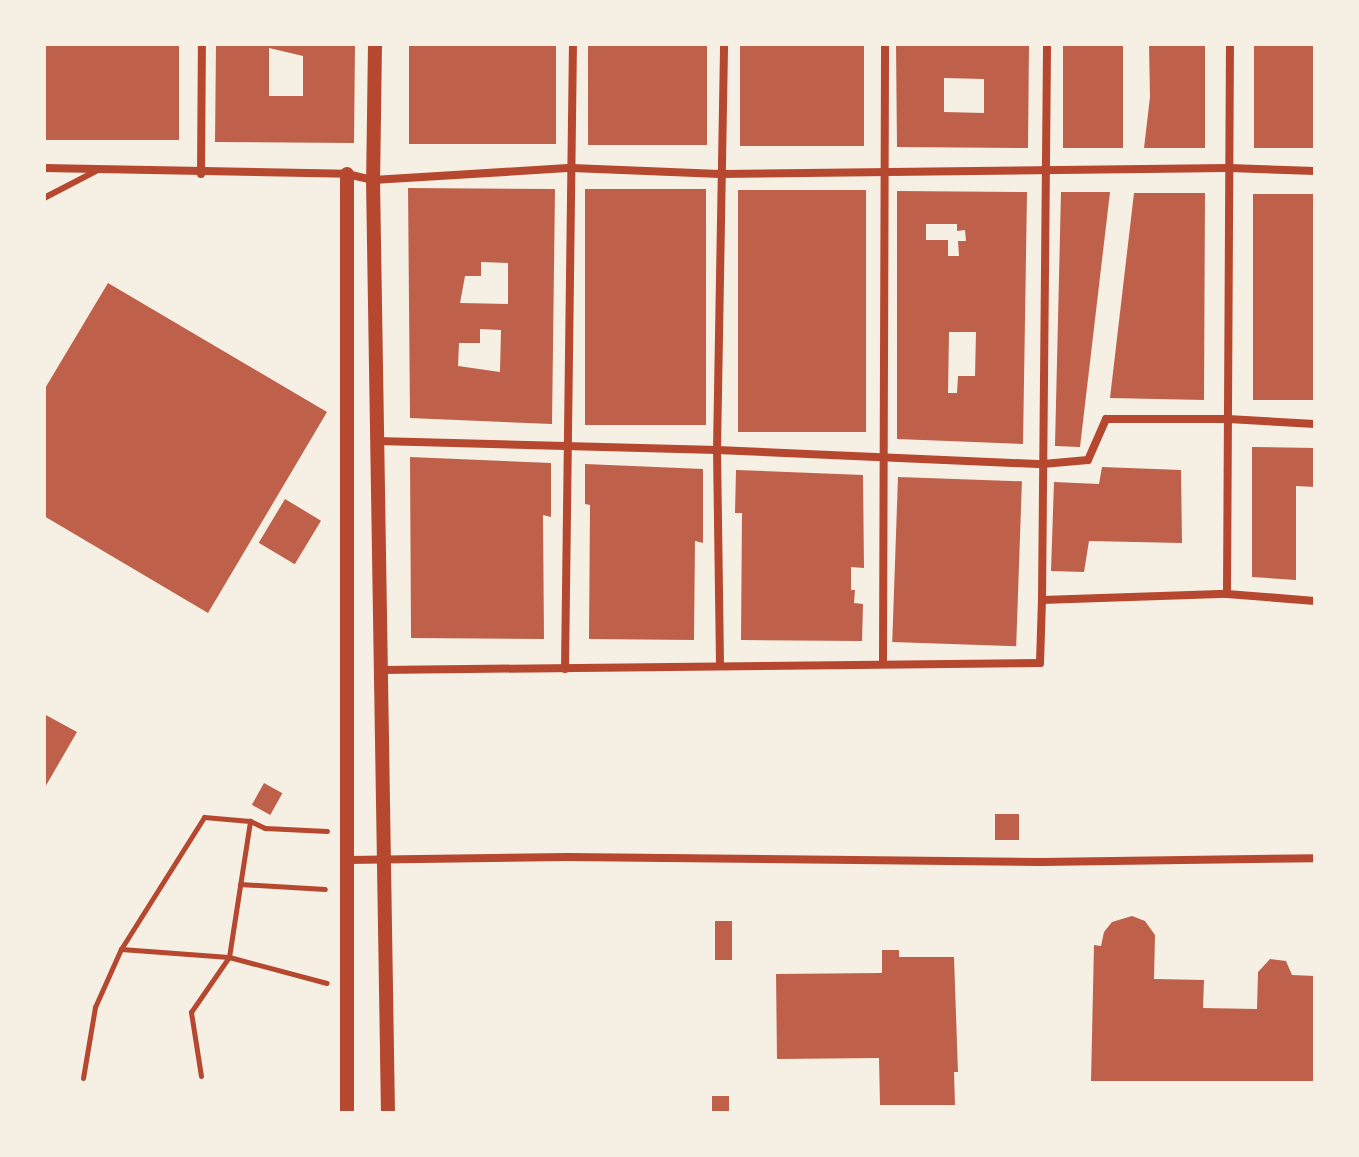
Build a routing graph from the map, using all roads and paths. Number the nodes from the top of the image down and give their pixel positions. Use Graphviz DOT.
graph roads {
  1 [pos="202,44"];
  2 [pos="375,44"];
  3 [pos="573,44"];
  4 [pos="724,44"];
  5 [pos="885,44"];
  6 [pos="1047,44"];
  7 [pos="1230,44"];
  8 [pos="44,168"];
  9 [pos="572,168"];
  10 [pos="1229,168"];
  11 [pos="99,170"];
  12 [pos="885,170"];
  13 [pos="1044,170"];
  14 [pos="1315,171"];
  15 [pos="201,174"];
  16 [pos="347,174"];
  17 [pos="720,174"];
  18 [pos="373,180"];
  19 [pos="44,198"];
  20 [pos="1228,419"];
  21 [pos="1315,424"];
  22 [pos="377,441"];
  23 [pos="569,447"];
  24 [pos="717,450"];
  25 [pos="883,458"];
  26 [pos="1043,464"];
  27 [pos="1227,594"];
  28 [pos="1042,600"];
  29 [pos="1315,601"];
  30 [pos="883,662"];
  31 [pos="720,664"];
  32 [pos="565,669"];
  33 [pos="380,670"];
  34 [pos="250,821"];
  35 [pos="348,832"];
  36 [pos="1315,858"];
  37 [pos="385,859"];
  38 [pos="348,860"];
  39 [pos="240,884"];
  40 [pos="330,889"];
  41 [pos="121,949"];
  42 [pos="229,957"];
  43 [pos="328,983"];
  44 [pos="201,1076"];
  45 [pos="83,1078"];
  46 [pos="347,1113"];
  47 [pos="388,1113"];
  1 -- 15 [label="street"];
  2 -- 18 [label="street"];
  3 -- 9 [label="street"];
  4 -- 17 [label="street"];
  5 -- 12 [label="street"];
  6 -- 13 [label="street"];
  7 -- 10 [label="street"];
  8 -- 11 [label="street"];
  9 -- 17 [label="street"];
  9 -- 18 [label="street"];
  9 -- 23 [label="street"];
  10 -- 13 [label="street"];
  10 -- 14 [label="street"];
  10 -- 20 [label="street"];
  11 -- 15 [label="street"];
  11 -- 19 [label="lane"];
  12 -- 13 [label="street"];
  12 -- 17 [label="street"];
  12 -- 25 [label="street"];
  13 -- 26 [label="street"];
  15 -- 16 [label="street"];
  16 -- 18 [label="street"];
  16 -- 35 [label="street"];
  17 -- 24 [label="street"];
  18 -- 22 [label="street"];
  20 -- 21 [label="street"];
  20 -- 26 [label="street"];
  20 -- 27 [label="street"];
  22 -- 23 [label="street"];
  22 -- 33 [label="street"];
  23 -- 24 [label="street"];
  23 -- 32 [label="street"];
  24 -- 25 [label="street"];
  24 -- 31 [label="street"];
  25 -- 26 [label="street"];
  25 -- 30 [label="street"];
  26 -- 28 [label="street"];
  27 -- 28 [label="street"];
  27 -- 29 [label="street"];
  28 -- 30 [label="street"];
  30 -- 31 [label="street"];
  31 -- 32 [label="street"];
  32 -- 33 [label="street"];
  33 -- 37 [label="street"];
  34 -- 35 [label="path"];
  34 -- 39 [label="path"];
  34 -- 41 [label="path"];
  35 -- 38 [label="street"];
  36 -- 37 [label="street"];
  37 -- 38 [label="street"];
  37 -- 47 [label="street"];
  38 -- 46 [label="street"];
  39 -- 40 [label="path"];
  39 -- 42 [label="path"];
  41 -- 42 [label="path"];
  41 -- 45 [label="path"];
  42 -- 43 [label="path"];
  42 -- 44 [label="path"];
}
